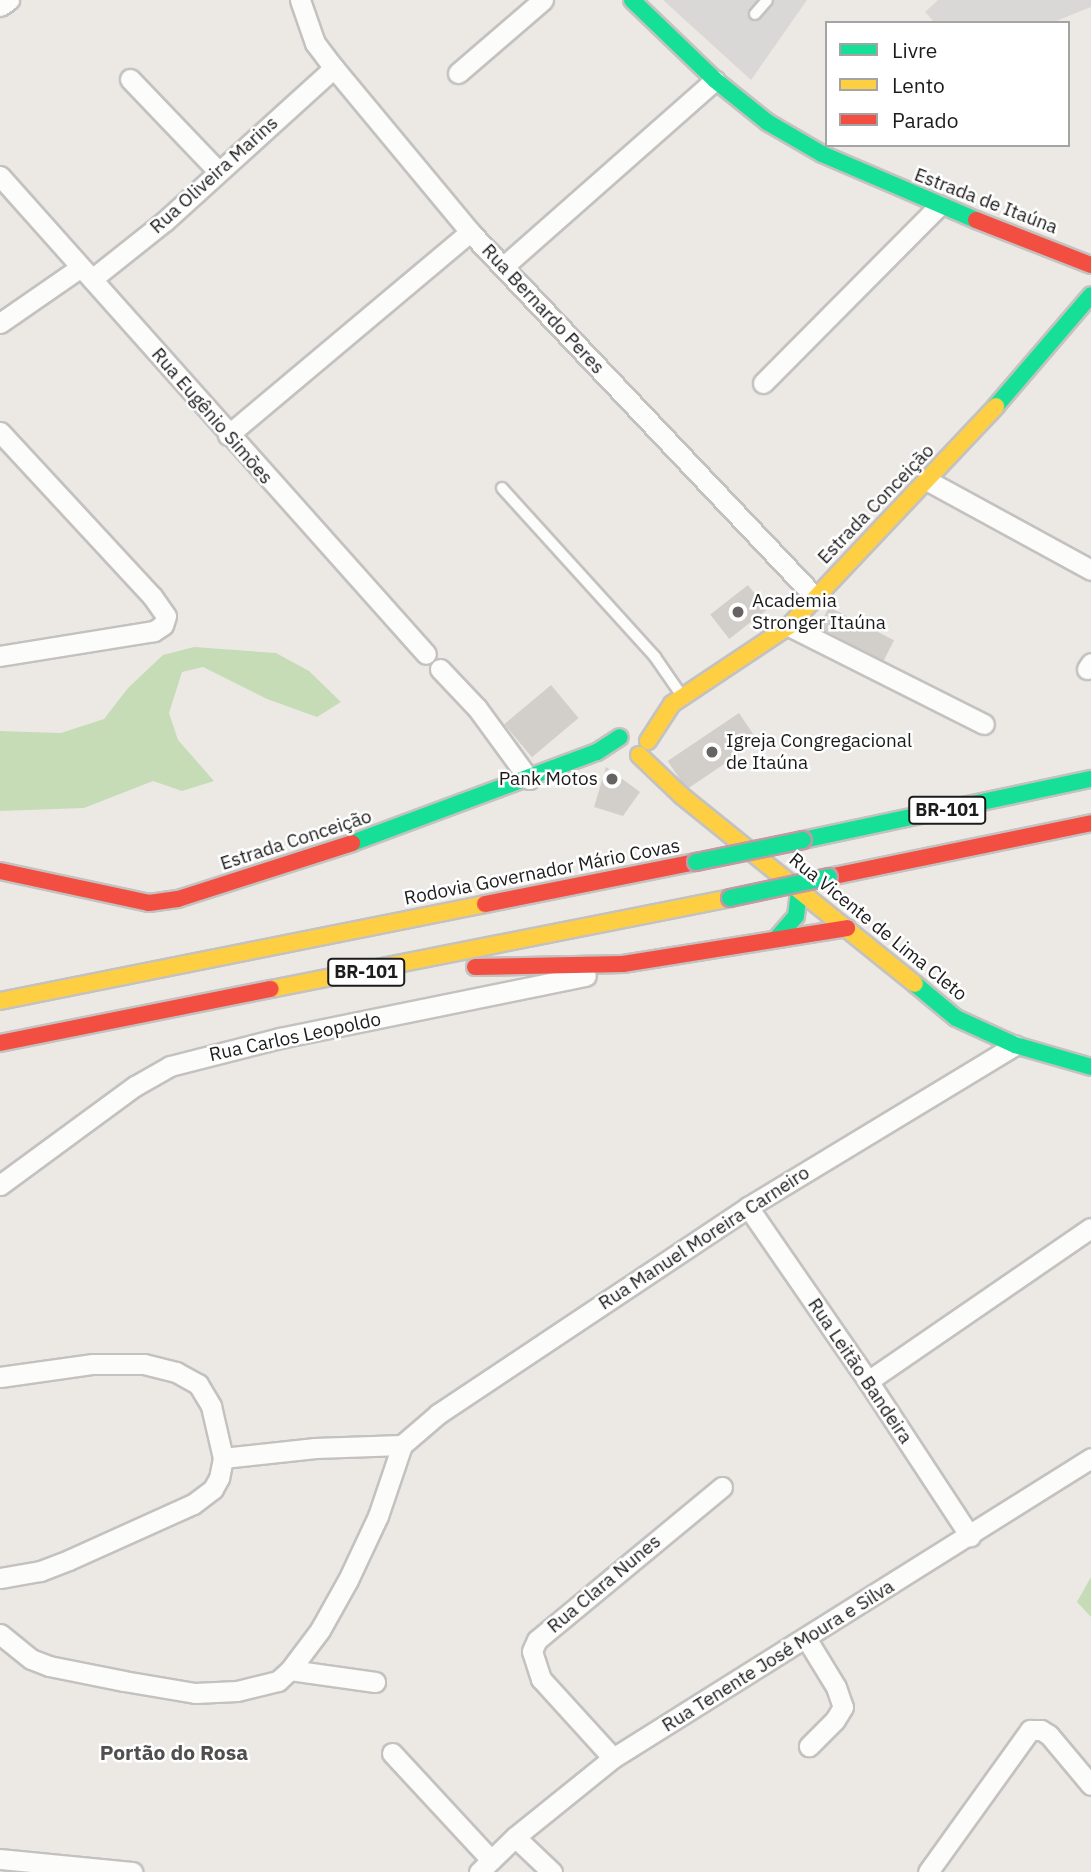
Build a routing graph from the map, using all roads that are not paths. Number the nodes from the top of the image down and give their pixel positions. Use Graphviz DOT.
graph roads {
  1 [pos="9,0"];
  2 [pos="300,0"];
  3 [pos="543,0"];
  4 [pos="632,0"];
  5 [pos="767,0"];
  6 [pos="0,6"];
  7 [pos="755,14"];
  8 [pos="334,68"];
  9 [pos="458,74"];
  10 [pos="130,79"];
  11 [pos="715,80"];
  12 [pos="218,171"];
  13 [pos="0,176"];
  14 [pos="939,206"];
  15 [pos="470,232"];
  16 [pos="1091,265"];
  17 [pos="503,266"];
  18 [pos="87,273"];
  19 [pos="1091,295"];
  20 [pos="0,323"];
  21 [pos="763,383"];
  22 [pos="0,432"];
  23 [pos="228,435"];
  24 [pos="928,481"];
  25 [pos="502,488"];
  26 [pos="1091,570"];
  27 [pos="815,597"];
  28 [pos="789,626"];
  29 [pos="426,654"];
  30 [pos="0,656"];
  31 [pos="440,669"];
  32 [pos="682,697"];
  33 [pos="664,712"];
  34 [pos="639,723"];
  35 [pos="984,724"];
  36 [pos="621,744"];
  37 [pos="644,749"];
  38 [pos="529,779"];
  39 [pos="1091,779"];
  40 [pos="1091,823"];
  41 [pos="0,871"];
  42 [pos="799,891"];
  43 [pos="847,928"];
  44 [pos="777,938"];
  45 [pos="623,964"];
  46 [pos="320,982"];
  47 [pos="0,1000"];
  48 [pos="0,1043"];
  49 [pos="1015,1045"];
  50 [pos="1091,1067"];
  51 [pos="0,1185"];
  52 [pos="748,1207"];
  53 [pos="1091,1228"];
  54 [pos="0,1377"];
  55 [pos="868,1381"];
  56 [pos="402,1445"];
  57 [pos="223,1458"];
  58 [pos="1091,1458"];
  59 [pos="722,1487"];
  60 [pos="970,1536"];
  61 [pos="0,1578"];
  62 [pos="0,1634"];
  63 [pos="806,1638"];
  64 [pos="290,1670"];
  65 [pos="375,1682"];
  66 [pos="809,1746"];
  67 [pos="392,1753"];
  68 [pos="613,1758"];
  69 [pos="1091,1785"];
  70 [pos="515,1837"];
  71 [pos="0,1859"];
  72 [pos="485,1866"];
  73 [pos="132,1872"];
  74 [pos="552,1872"];
  75 [pos="928,1872"];
  1 -- 6 [label="street"];
  2 -- 8 [label="street, Rua Bernardo Peres"];
  3 -- 9 [label="street"];
  4 -- 11 [label="main road, Estrada de Itaúna"];
  5 -- 7 [label="lane"];
  8 -- 12 [label="street, Rua Oliveira Marins"];
  8 -- 15 [label="street, Rua Bernardo Peres"];
  10 -- 12 [label="street"];
  11 -- 14 [label="main road, Estrada de Itaúna"];
  11 -- 17 [label="street"];
  12 -- 18 [label="street, Rua Oliveira Marins"];
  13 -- 18 [label="street, Rua Eugênio Simões"];
  14 -- 16 [label="main road, Estrada de Itaúna"];
  14 -- 21 [label="street"];
  15 -- 17 [label="street, Rua Bernardo Peres"];
  15 -- 23 [label="street"];
  17 -- 27 [label="street, Rua Bernardo Peres"];
  18 -- 20 [label="street, Rua Oliveira Marins"];
  18 -- 23 [label="street, Rua Eugênio Simões"];
  19 -- 24 [label="main road, Estrada Conceição"];
  22 -- 30 [label="street"];
  23 -- 29 [label="street, Rua Eugênio Simões"];
  24 -- 26 [label="street"];
  24 -- 27 [label="main road, Estrada Conceição"];
  25 -- 32 [label="lane"];
  27 -- 28 [label="main road, Estrada Conceição"];
  28 -- 32 [label="main road, Estrada Conceição"];
  28 -- 35 [label="street"];
  31 -- 38 [label="street"];
  32 -- 33 [label="main road, Estrada Conceição"];
  33 -- 34 [label="main road, Estrada Conceição"];
  33 -- 37 [label="main road, Estrada Conceição"];
  36 -- 37 [label="main road"];
  36 -- 37 [label="main road"];
  36 -- 38 [label="main road, Estrada Conceição"];
  37 -- 42 [label="main road, Rua Vicente de Lima Cleto"];
  38 -- 41 [label="main road, Estrada Conceição"];
  39 -- 47 [label="main road, Rodovia Governador Mário Covas / BR-101, bridge"];
  40 -- 46 [label="main road, BR-101, bridge"];
  42 -- 43 [label="main road, Rua Vicente de Lima Cleto"];
  42 -- 44 [label="main road"];
  43 -- 44 [label="main road"];
  43 -- 49 [label="main road, Rua Vicente de Lima Cleto"];
  44 -- 45 [label="main road"];
  45 -- 46 [label="main road"];
  45 -- 51 [label="street, Rua Carlos Leopoldo"];
  46 -- 48 [label="main road, BR-101"];
  49 -- 50 [label="main road, Rua Vicente de Lima Cleto"];
  49 -- 52 [label="street, Rua Manuel Moreira Carneiro"];
  52 -- 55 [label="street, Rua Leitão Bandeira"];
  52 -- 56 [label="street, Rua Manuel Moreira Carneiro"];
  53 -- 55 [label="street"];
  54 -- 57 [label="street"];
  55 -- 60 [label="street, Rua Leitão Bandeira"];
  56 -- 57 [label="street"];
  56 -- 64 [label="street"];
  57 -- 61 [label="street"];
  58 -- 60 [label="street, Rua Tenente José Moura e Silva"];
  59 -- 68 [label="street, Rua Clara Nunes"];
  60 -- 63 [label="street, Rua Tenente José Moura e Silva"];
  62 -- 64 [label="street"];
  63 -- 66 [label="street"];
  63 -- 68 [label="street, Rua Tenente José Moura e Silva"];
  64 -- 65 [label="street"];
  67 -- 72 [label="street"];
  68 -- 70 [label="street, Rua Tenente José Moura e Silva"];
  69 -- 75 [label="street"];
  70 -- 72 [label="street, Rua Tenente José Moura e Silva"];
  70 -- 74 [label="street"];
  71 -- 73 [label="street"];
}
